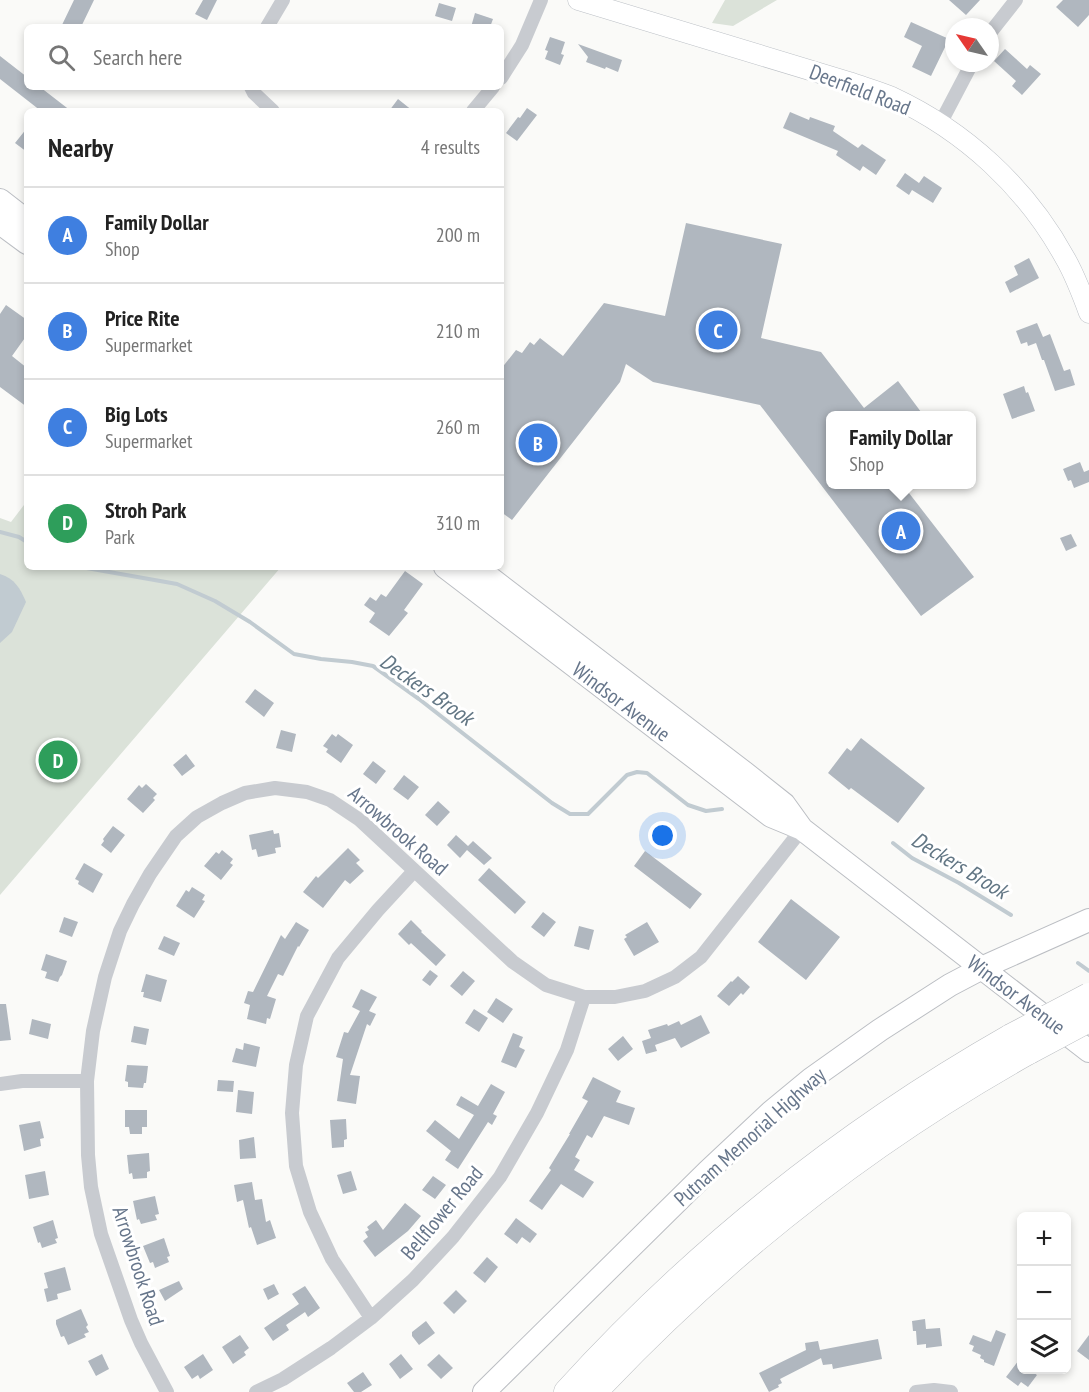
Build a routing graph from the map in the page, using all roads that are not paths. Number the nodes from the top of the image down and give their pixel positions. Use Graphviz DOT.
graph roads {
  1 [pos="284,0"];
  2 [pos="541,0"];
  3 [pos="578,0"];
  4 [pos="1016,0"];
  5 [pos="999,22"];
  6 [pos="269,24"];
  7 [pos="967,72"];
  8 [pos="504,73"];
  9 [pos="252,90"];
  10 [pos="490,90"];
  11 [pos="270,108"];
  12 [pos="476,108"];
  13 [pos="940,124"];
  14 [pos="0,200"];
  15 [pos="24,219"];
  16 [pos="0,223"];
  17 [pos="24,241"];
  18 [pos="1089,313"];
  19 [pos="458,570"];
  20 [pos="475,574"];
  21 [pos="802,829"];
  22 [pos="414,871"];
  23 [pos="1089,920"];
  24 [pos="982,969"];
  25 [pos="1089,996"];
  26 [pos="584,997"];
  27 [pos="1089,1019"];
  28 [pos="1020,1044"];
  29 [pos="1089,1051"];
  30 [pos="87,1081"];
  31 [pos="0,1084"];
  32 [pos="371,1317"];
  33 [pos="167,1392"];
  34 [pos="256,1392"];
  35 [pos="483,1392"];
  36 [pos="567,1392"];
  37 [pos="594,1392"];
  38 [pos="916,1392"];
  39 [pos="951,1392"];
  1 -- 6 [label="street"];
  2 -- 8 [label="street"];
  3 -- 13 [label="street, Deerfield Road"];
  4 -- 5 [label="street"];
  7 -- 13 [label="street"];
  9 -- 11 [label="street"];
  10 -- 12 [label="street"];
  13 -- 18 [label="street, Deerfield Road"];
  14 -- 15 [label="main road"];
  16 -- 17 [label="main road"];
  19 -- 20 [label="main road, Windsor Avenue"];
  20 -- 21 [label="main road, Windsor Avenue"];
  21 -- 24 [label="main road, Windsor Avenue"];
  21 -- 26 [label="street, Arrowbrook Road"];
  22 -- 26 [label="street, Arrowbrook Road"];
  22 -- 30 [label="street, Arrowbrook Road"];
  22 -- 32 [label="street"];
  23 -- 24 [label="main road, Putnam Memorial Highway"];
  24 -- 29 [label="main road, Windsor Avenue"];
  24 -- 35 [label="main road, Putnam Memorial Highway"];
  25 -- 28 [label="highway, bridge"];
  26 -- 32 [label="street, Bellflower Road"];
  27 -- 28 [label="highway, bridge"];
  28 -- 36 [label="highway"];
  28 -- 37 [label="highway"];
  30 -- 31 [label="street"];
  30 -- 33 [label="street, Arrowbrook Road"];
  32 -- 34 [label="street, Bellflower Road"];
  38 -- 39 [label="street"];
}
